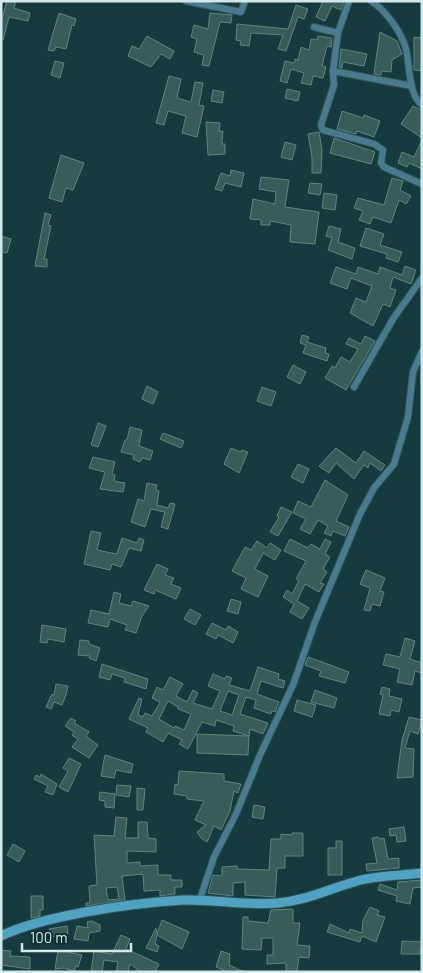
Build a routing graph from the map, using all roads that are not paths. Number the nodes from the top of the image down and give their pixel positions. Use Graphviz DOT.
graph roads {
  1 [pos="186,1"];
  2 [pos="244,1"];
  3 [pos="349,1"];
  4 [pos="371,1"];
  5 [pos="381,4"];
  6 [pos="314,27"];
  7 [pos="338,33"];
  8 [pos="333,71"];
  9 [pos="412,86"];
  10 [pos="422,105"];
  11 [pos="422,184"];
  12 [pos="422,278"];
  13 [pos="422,351"];
  14 [pos="354,386"];
  15 [pos="422,873"];
  16 [pos="199,902"];
  17 [pos="1,936"];
  1 -- 2 [label="street"];
  3 -- 7 [label="street"];
  4 -- 5 [label="street"];
  5 -- 9 [label="street"];
  6 -- 7 [label="street"];
  7 -- 8 [label="street"];
  8 -- 9 [label="street"];
  8 -- 11 [label="street"];
  9 -- 10 [label="street"];
  12 -- 14 [label="street"];
  13 -- 16 [label="street"];
  15 -- 16 [label="main road"];
  16 -- 17 [label="main road"];
}
